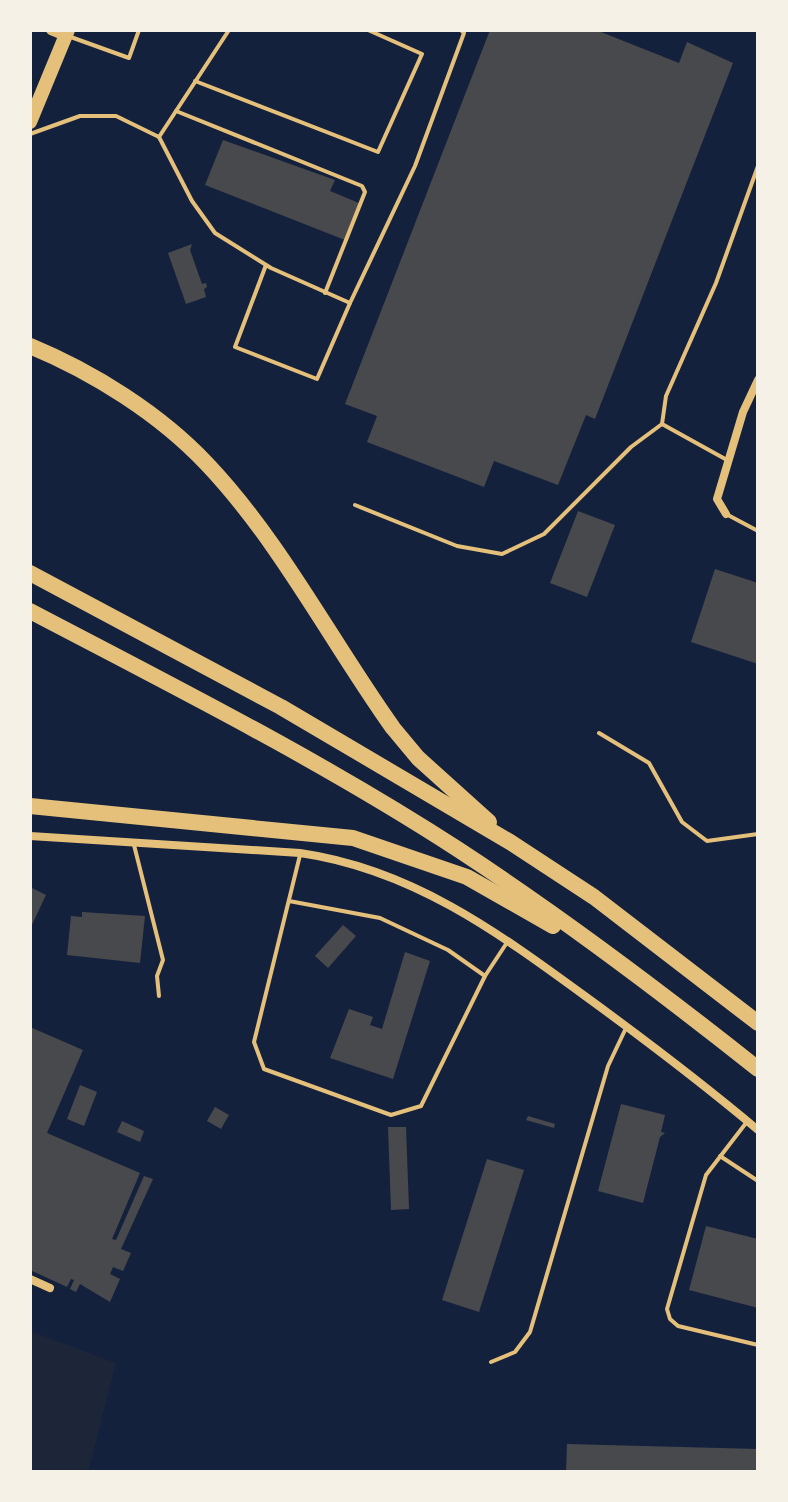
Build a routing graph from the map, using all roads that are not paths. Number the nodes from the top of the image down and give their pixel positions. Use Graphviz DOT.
graph roads {
  1 [pos="139,30"];
  2 [pos="229,30"];
  3 [pos="368,30"];
  4 [pos="461,30"];
  5 [pos="62,32"];
  6 [pos="195,81"];
  7 [pos="176,111"];
  8 [pos="30,122"];
  9 [pos="30,134"];
  10 [pos="159,137"];
  11 [pos="758,166"];
  12 [pos="266,265"];
  13 [pos="325,293"];
  14 [pos="350,303"];
  15 [pos="30,346"];
  16 [pos="758,380"];
  17 [pos="662,424"];
  18 [pos="727,460"];
  19 [pos="355,505"];
  20 [pos="726,514"];
  21 [pos="758,531"];
  22 [pos="30,573"];
  23 [pos="30,611"];
  24 [pos="599,733"];
  25 [pos="30,806"];
  26 [pos="758,834"];
  27 [pos="30,836"];
  28 [pos="134,842"];
  29 [pos="510,842"];
  30 [pos="300,853"];
  31 [pos="289,901"];
  32 [pos="508,940"];
  33 [pos="625,964"];
  34 [pos="485,976"];
  35 [pos="159,996"];
  36 [pos="758,1023"];
  37 [pos="626,1026"];
  38 [pos="758,1069"];
  39 [pos="748,1122"];
  40 [pos="758,1130"];
  41 [pos="719,1155"];
  42 [pos="758,1181"];
  43 [pos="30,1279"];
  44 [pos="50,1288"];
  45 [pos="758,1345"];
  46 [pos="491,1362"];
  1 -- 5 [label="lane"];
  2 -- 6 [label="lane"];
  3 -- 6 [label="lane"];
  4 -- 14 [label="lane"];
  5 -- 8 [label="main road"];
  6 -- 7 [label="lane"];
  7 -- 10 [label="lane"];
  7 -- 13 [label="lane"];
  9 -- 10 [label="lane"];
  10 -- 12 [label="lane"];
  11 -- 17 [label="lane"];
  12 -- 13 [label="lane"];
  12 -- 14 [label="lane"];
  13 -- 14 [label="lane"];
  15 -- 29 [label="highway"];
  16 -- 18 [label="street"];
  17 -- 18 [label="lane"];
  17 -- 19 [label="lane"];
  18 -- 20 [label="street"];
  20 -- 21 [label="lane"];
  22 -- 29 [label="highway"];
  23 -- 33 [label="highway"];
  24 -- 26 [label="lane"];
  25 -- 33 [label="highway"];
  27 -- 28 [label="street"];
  28 -- 30 [label="street"];
  28 -- 35 [label="lane"];
  29 -- 36 [label="highway"];
  30 -- 31 [label="lane"];
  30 -- 32 [label="street"];
  31 -- 34 [label="lane"];
  31 -- 34 [label="lane"];
  32 -- 34 [label="lane"];
  32 -- 37 [label="street"];
  33 -- 38 [label="highway"];
  37 -- 39 [label="street"];
  37 -- 46 [label="lane"];
  39 -- 40 [label="street"];
  39 -- 41 [label="lane"];
  41 -- 42 [label="lane"];
  41 -- 45 [label="lane"];
  43 -- 44 [label="street"];
}
